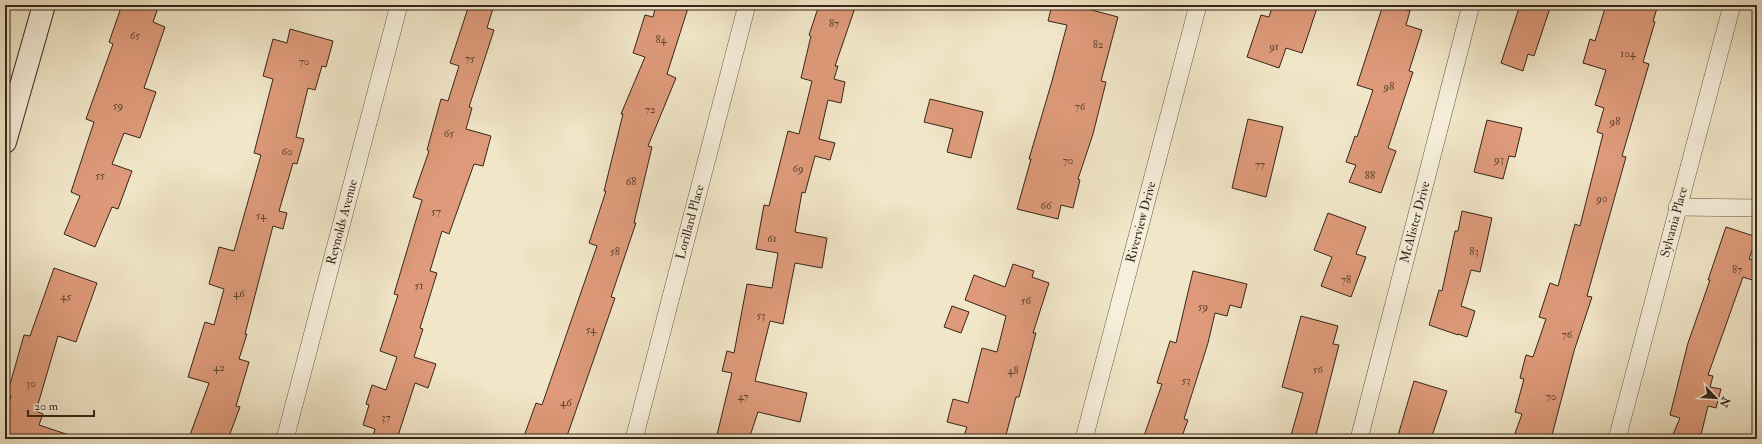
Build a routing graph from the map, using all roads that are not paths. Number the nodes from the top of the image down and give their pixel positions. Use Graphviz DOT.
graph roads {
  1 [pos="44,5"];
  2 [pos="399,5"];
  3 [pos="747,5"];
  4 [pos="1198,5"];
  5 [pos="1471,5"];
  6 [pos="1732,5"];
  7 [pos="5,142"];
  8 [pos="1677,206"];
  9 [pos="1757,208"];
  10 [pos="285,439"];
  11 [pos="634,439"];
  12 [pos="1084,439"];
  13 [pos="1359,439"];
  14 [pos="1617,439"];
  1 -- 7 [label="street"];
  2 -- 10 [label="street, Reynolds Avenue"];
  3 -- 11 [label="street, Lorillard Place"];
  4 -- 12 [label="street, Riverview Drive"];
  5 -- 13 [label="street, McAlister Drive"];
  6 -- 8 [label="street, Sylvania Place"];
  8 -- 9 [label="street"];
  8 -- 14 [label="street, Sylvania Place"];
}
